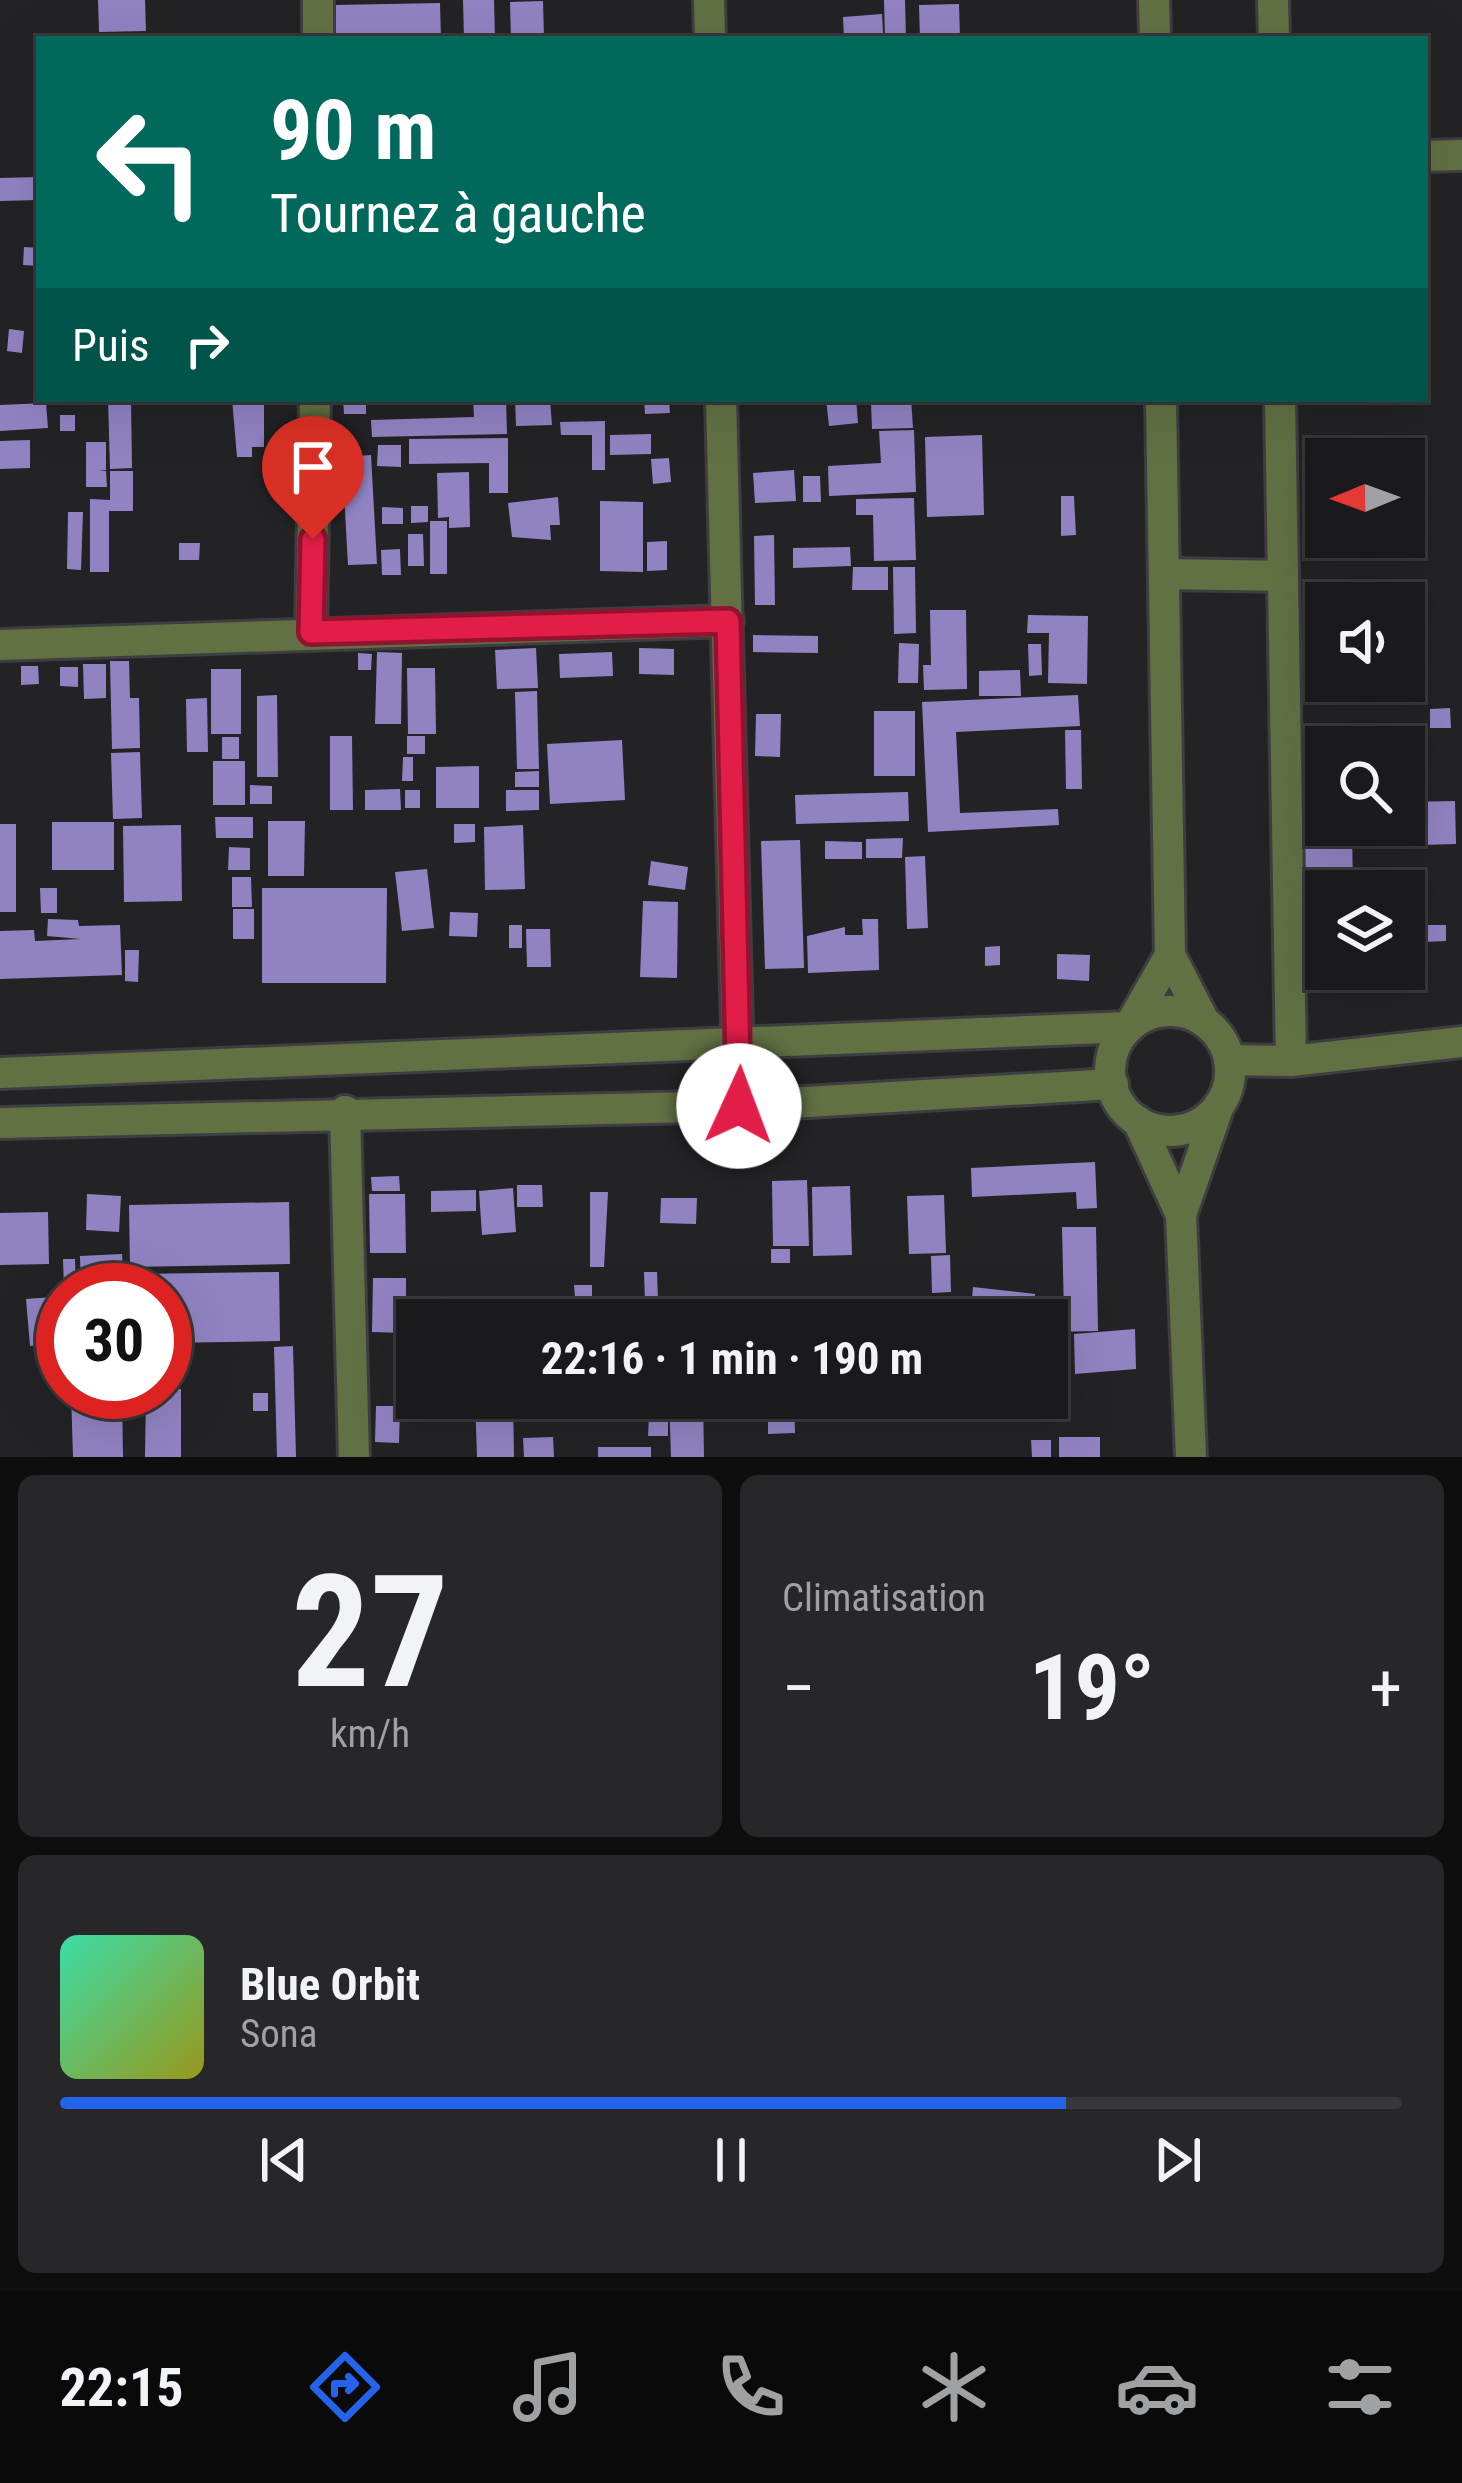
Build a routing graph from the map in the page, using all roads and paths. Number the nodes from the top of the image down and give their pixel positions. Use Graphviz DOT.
graph roads {
  1 [pos="318,0"];
  2 [pos="709,0"];
  3 [pos="1154,0"];
  4 [pos="1273,0"];
  5 [pos="318,36"];
  6 [pos="710,36"];
  7 [pos="1154,36"];
  8 [pos="1274,36"];
  9 [pos="1462,155"];
  10 [pos="1428,156"];
  11 [pos="315,402"];
  12 [pos="721,402"];
  13 [pos="1161,402"];
  14 [pos="1280,402"];
  15 [pos="1164,574"];
  16 [pos="1270,575"];
  17 [pos="728,621"];
  18 [pos="311,632"];
  19 [pos="0,646"];
  20 [pos="1170,956"];
  21 [pos="1204,1021"];
  22 [pos="1130,1027"];
  23 [pos="1462,1042"];
  24 [pos="741,1044"];
  25 [pos="1229,1060"];
  26 [pos="1291,1061"];
  27 [pos="0,1073"];
  28 [pos="1113,1084"];
  29 [pos="1220,1105"];
  30 [pos="739,1106"];
  31 [pos="345,1111"];
  32 [pos="1138,1121"];
  33 [pos="0,1123"];
  34 [pos="1181,1215"];
  35 [pos="354,1457"];
  36 [pos="1191,1457"];
  1 -- 5 [label="street"];
  2 -- 6 [label="street"];
  3 -- 7 [label="street"];
  4 -- 8 [label="street"];
  9 -- 10 [label="street"];
  11 -- 18 [label="street"];
  12 -- 17 [label="street"];
  13 -- 15 [label="street"];
  14 -- 16 [label="street"];
  15 -- 16 [label="street"];
  15 -- 20 [label="street"];
  16 -- 26 [label="street"];
  17 -- 18 [label="street"];
  17 -- 24 [label="street"];
  18 -- 19 [label="street"];
  20 -- 21 [label="street"];
  20 -- 22 [label="street"];
  21 -- 22 [label="street"];
  21 -- 25 [label="street"];
  22 -- 24 [label="street"];
  22 -- 28 [label="street"];
  23 -- 26 [label="street"];
  24 -- 27 [label="street"];
  24 -- 30 [label="street"];
  25 -- 26 [label="street"];
  25 -- 29 [label="street"];
  28 -- 30 [label="street"];
  28 -- 32 [label="street"];
  29 -- 32 [label="street"];
  29 -- 34 [label="street"];
  30 -- 31 [label="street"];
  31 -- 33 [label="street"];
  31 -- 35 [label="street"];
  32 -- 34 [label="street"];
  34 -- 36 [label="street"];
}
